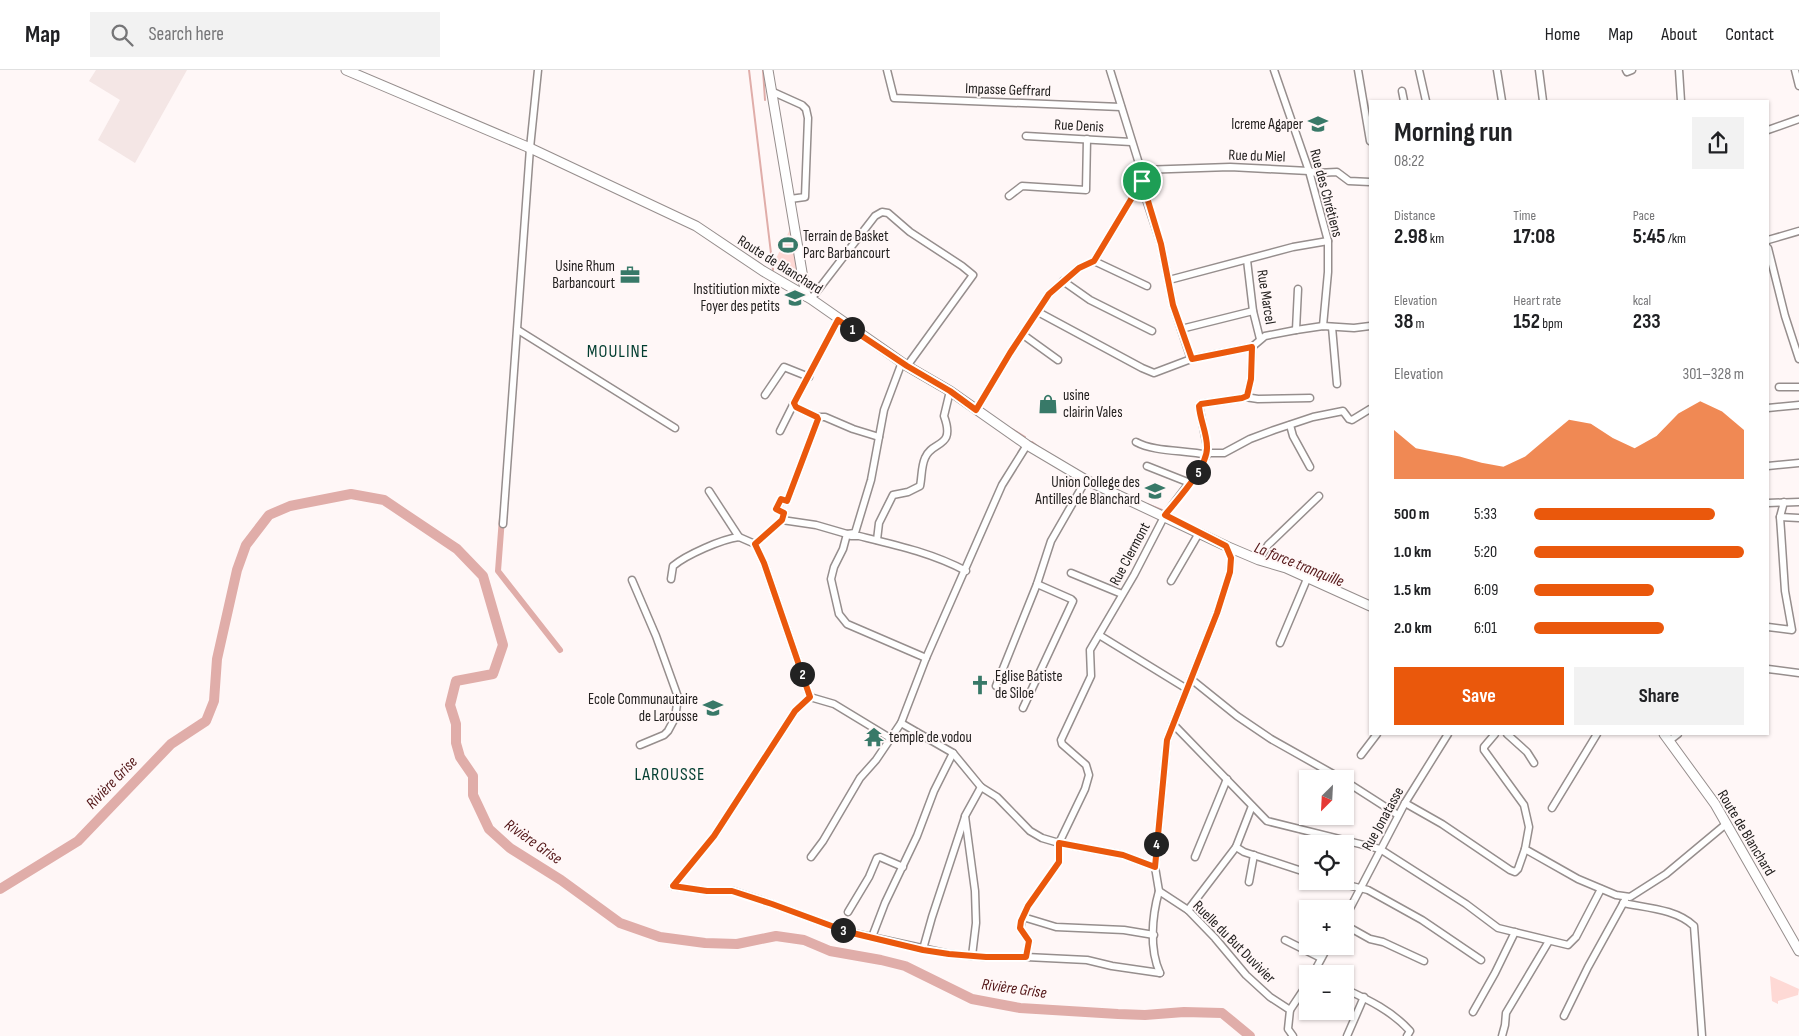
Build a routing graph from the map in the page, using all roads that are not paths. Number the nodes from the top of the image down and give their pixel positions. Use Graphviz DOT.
graph roads {
  1 [pos="346,70"];
  2 [pos="538,70"];
  3 [pos="768,70"];
  4 [pos="888,70"];
  5 [pos="1110,70"];
  6 [pos="1274,70"];
  7 [pos="1358,70"];
  8 [pos="1419,70"];
  9 [pos="1497,70"];
  10 [pos="1539,70"];
  11 [pos="1626,70"];
  12 [pos="1632,70"];
  13 [pos="1679,70"];
  14 [pos="1795,70"];
  15 [pos="1799,86"];
  16 [pos="1402,91"];
  17 [pos="771,92"];
  18 [pos="1404,100"];
  19 [pos="1426,100"];
  20 [pos="1502,100"];
  21 [pos="1543,100"];
  22 [pos="1681,100"];
  23 [pos="1121,107"];
  24 [pos="1799,119"];
  25 [pos="1769,130"];
  26 [pos="1369,135"];
  27 [pos="1026,136"];
  28 [pos="1087,139"];
  29 [pos="1131,142"];
  30 [pos="530,148"];
  31 [pos="1141,170"];
  32 [pos="1309,171"];
  33 [pos="1142,181"];
  34 [pos="1369,182"];
  35 [pos="1009,196"];
  36 [pos="790,198"];
  37 [pos="1799,231"];
  38 [pos="1769,240"];
  39 [pos="1328,241"];
  40 [pos="1769,252"];
  41 [pos="1247,260"];
  42 [pos="1094,261"];
  43 [pos="1169,280"];
  44 [pos="1063,281"];
  45 [pos="1147,286"];
  46 [pos="1298,289"];
  47 [pos="808,298"];
  48 [pos="1253,311"];
  49 [pos="1038,312"];
  50 [pos="838,320"];
  51 [pos="1323,326"];
  52 [pos="1332,327"];
  53 [pos="1369,327"];
  54 [pos="1180,329"];
  55 [pos="518,330"];
  56 [pos="1296,330"];
  57 [pos="1152,331"];
  58 [pos="1022,334"];
  59 [pos="1260,339"];
  60 [pos="1252,347"];
  61 [pos="1192,359"];
  62 [pos="1799,359"];
  63 [pos="1058,360"];
  64 [pos="905,364"];
  65 [pos="809,377"];
  66 [pos="1337,384"];
  67 [pos="1779,387"];
  68 [pos="1799,387"];
  69 [pos="950,391"];
  70 [pos="765,395"];
  71 [pos="1245,397"];
  72 [pos="1310,398"];
  73 [pos="794,403"];
  74 [pos="1799,405"];
  75 [pos="1769,408"];
  76 [pos="976,410"];
  77 [pos="1369,410"];
  78 [pos="817,417"];
  79 [pos="1290,425"];
  80 [pos="675,428"];
  81 [pos="780,431"];
  82 [pos="879,437"];
  83 [pos="1136,442"];
  84 [pos="1027,445"];
  85 [pos="1207,454"];
  86 [pos="1799,463"];
  87 [pos="1146,466"];
  88 [pos="1769,466"];
  89 [pos="1310,467"];
  90 [pos="1086,480"];
  91 [pos="1190,483"];
  92 [pos="710,491"];
  93 [pos="1319,496"];
  94 [pos="1784,502"];
  95 [pos="1799,502"];
  96 [pos="1769,503"];
  97 [pos="1165,515"];
  98 [pos="1780,517"];
  99 [pos="1799,518"];
  100 [pos="782,520"];
  101 [pos="504,524"];
  102 [pos="1198,533"];
  103 [pos="847,535"];
  104 [pos="739,537"];
  105 [pos="877,540"];
  106 [pos="755,544"];
  107 [pos="1226,546"];
  108 [pos="1258,560"];
  109 [pos="966,571"];
  110 [pos="1071,574"];
  111 [pos="672,579"];
  112 [pos="1307,579"];
  113 [pos="632,580"];
  114 [pos="1171,581"];
  115 [pos="1037,584"];
  116 [pos="1122,594"];
  117 [pos="1369,606"];
  118 [pos="1769,627"];
  119 [pos="1099,635"];
  120 [pos="1280,643"];
  121 [pos="926,658"];
  122 [pos="1769,670"];
  123 [pos="1799,673"];
  124 [pos="1191,679"];
  125 [pos="996,686"];
  126 [pos="1187,689"];
  127 [pos="810,697"];
  128 [pos="1023,708"];
  129 [pos="901,723"];
  130 [pos="1173,724"];
  131 [pos="1376,735"];
  132 [pos="1447,735"];
  133 [pos="1494,735"];
  134 [pos="1508,735"];
  135 [pos="1596,735"];
  136 [pos="1666,737"];
  137 [pos="890,738"];
  138 [pos="640,745"];
  139 [pos="953,753"];
  140 [pos="1361,755"];
  141 [pos="1534,763"];
  142 [pos="1326,770"];
  143 [pos="1227,779"];
  144 [pos="981,787"];
  145 [pos="1354,787"];
  146 [pos="1404,803"];
  147 [pos="1252,806"];
  148 [pos="1552,808"];
  149 [pos="1398,814"];
  150 [pos="965,816"];
  151 [pos="1726,824"];
  152 [pos="1059,843"];
  153 [pos="1236,847"];
  154 [pos="1380,849"];
  155 [pos="1525,849"];
  156 [pos="1254,855"];
  157 [pos="811,856"];
  158 [pos="1195,857"];
  159 [pos="903,867"];
  160 [pos="1155,867"];
  161 [pos="1299,870"];
  162 [pos="1249,882"];
  163 [pos="1361,887"];
  164 [pos="1354,888"];
  165 [pos="1601,889"];
  166 [pos="1159,891"];
  167 [pos="1627,896"];
  168 [pos="1354,901"];
  169 [pos="1623,903"];
  170 [pos="1188,910"];
  171 [pos="848,912"];
  172 [pos="1023,917"];
  173 [pos="1354,931"];
  174 [pos="1515,932"];
  175 [pos="1154,935"];
  176 [pos="872,938"];
  177 [pos="1285,940"];
  178 [pos="1549,941"];
  179 [pos="923,950"];
  180 [pos="1799,951"];
  181 [pos="1324,955"];
  182 [pos="972,956"];
  183 [pos="1026,957"];
  184 [pos="1322,958"];
  185 [pos="1481,960"];
  186 [pos="1424,961"];
  187 [pos="1318,965"];
  188 [pos="1354,993"];
  189 [pos="1299,996"];
  190 [pos="1364,997"];
  191 [pos="1290,1010"];
  192 [pos="1473,1012"];
  193 [pos="1564,1016"];
  194 [pos="1292,1036"];
  195 [pos="1347,1036"];
  196 [pos="1407,1036"];
  197 [pos="1502,1036"];
  198 [pos="1702,1036"];
  1 -- 30 [label="street, Route de Blanchard"];
  2 -- 30 [label="street"];
  3 -- 17 [label="street"];
  4 -- 23 [label="street, Impasse Geffrard"];
  5 -- 23 [label="street"];
  6 -- 32 [label="street, Rue des Chrétiens"];
  7 -- 26 [label="street"];
  8 -- 19 [label="street"];
  9 -- 20 [label="street"];
  10 -- 21 [label="street"];
  11 -- 12 [label="street"];
  13 -- 22 [label="street"];
  14 -- 15 [label="street"];
  16 -- 18 [label="street"];
  17 -- 36 [label="street"];
  17 -- 36 [label="street"];
  23 -- 29 [label="street"];
  24 -- 25 [label="street"];
  27 -- 28 [label="street, Rue Denis"];
  28 -- 29 [label="street, Rue Denis"];
  28 -- 35 [label="street"];
  29 -- 31 [label="street"];
  30 -- 47 [label="street, Route de Blanchard"];
  30 -- 55 [label="street"];
  31 -- 32 [label="street, Rue du Miel"];
  31 -- 33 [label="street"];
  32 -- 34 [label="street, Rue du Miel"];
  32 -- 39 [label="street, Rue des Chrétiens"];
  33 -- 42 [label="street"];
  33 -- 43 [label="street"];
  36 -- 47 [label="street"];
  37 -- 38 [label="street"];
  39 -- 41 [label="street"];
  39 -- 51 [label="street, Rue des Chrétiens"];
  40 -- 62 [label="street"];
  41 -- 43 [label="street"];
  41 -- 48 [label="street, Rue Marcel"];
  42 -- 44 [label="street"];
  42 -- 45 [label="street"];
  43 -- 54 [label="street"];
  44 -- 49 [label="street"];
  44 -- 57 [label="street"];
  46 -- 56 [label="street"];
  47 -- 50 [label="street, Route de Blanchard"];
  47 -- 64 [label="street"];
  48 -- 54 [label="street"];
  48 -- 59 [label="street, Rue Marcel"];
  49 -- 58 [label="street"];
  49 -- 61 [label="street"];
  50 -- 64 [label="street, Route de Blanchard"];
  50 -- 65 [label="street"];
  51 -- 52 [label="street"];
  51 -- 56 [label="street"];
  52 -- 53 [label="street"];
  52 -- 66 [label="street"];
  54 -- 61 [label="street"];
  55 -- 80 [label="street"];
  55 -- 101 [label="street"];
  56 -- 59 [label="street"];
  58 -- 63 [label="street"];
  58 -- 76 [label="street"];
  59 -- 60 [label="street"];
  60 -- 61 [label="street"];
  60 -- 71 [label="street"];
  64 -- 69 [label="street, Route de Blanchard"];
  64 -- 82 [label="street"];
  65 -- 70 [label="street"];
  65 -- 73 [label="street"];
  67 -- 68 [label="street"];
  69 -- 76 [label="street, Route de Blanchard"];
  69 -- 105 [label="street"];
  71 -- 72 [label="street"];
  71 -- 85 [label="street"];
  73 -- 78 [label="street"];
  73 -- 81 [label="street"];
  74 -- 75 [label="street"];
  76 -- 84 [label="street, Route de Blanchard"];
  77 -- 79 [label="street"];
  78 -- 82 [label="street"];
  78 -- 100 [label="street"];
  79 -- 85 [label="street"];
  79 -- 89 [label="street"];
  82 -- 103 [label="street"];
  83 -- 85 [label="street"];
  84 -- 90 [label="street, Route de Blanchard"];
  84 -- 109 [label="street"];
  85 -- 91 [label="street, Rue Clermont"];
  86 -- 88 [label="street"];
  87 -- 91 [label="street"];
  90 -- 97 [label="street, Route de Blanchard"];
  90 -- 115 [label="street"];
  91 -- 97 [label="street, Rue Clermont"];
  92 -- 104 [label="street"];
  93 -- 108 [label="street"];
  94 -- 95 [label="street"];
  94 -- 96 [label="street"];
  94 -- 98 [label="street"];
  97 -- 102 [label="street, Route de Blanchard"];
  97 -- 116 [label="street, Rue Clermont"];
  98 -- 99 [label="street"];
  98 -- 118 [label="street"];
  100 -- 103 [label="street"];
  100 -- 106 [label="street"];
  102 -- 107 [label="street, Route de Blanchard"];
  102 -- 114 [label="street"];
  103 -- 105 [label="street"];
  103 -- 121 [label="street"];
  104 -- 106 [label="street"];
  104 -- 111 [label="street"];
  105 -- 109 [label="street"];
  106 -- 127 [label="street"];
  107 -- 108 [label="street, Route de Blanchard"];
  107 -- 124 [label="street"];
  108 -- 112 [label="street, Route de Blanchard"];
  109 -- 121 [label="street"];
  110 -- 116 [label="street"];
  112 -- 117 [label="street, Route de Blanchard"];
  112 -- 120 [label="street"];
  113 -- 138 [label="street"];
  115 -- 125 [label="street"];
  115 -- 128 [label="street"];
  116 -- 119 [label="street, Rue Clermont"];
  119 -- 126 [label="street"];
  119 -- 152 [label="street, Rue Clermont"];
  121 -- 129 [label="street"];
  122 -- 123 [label="street"];
  124 -- 126 [label="street"];
  124 -- 142 [label="street"];
  126 -- 130 [label="street"];
  127 -- 137 [label="street"];
  127 -- 176 [label="street"];
  129 -- 137 [label="street"];
  129 -- 139 [label="street"];
  130 -- 143 [label="street"];
  130 -- 160 [label="street"];
  131 -- 140 [label="street"];
  132 -- 146 [label="street, Rue Jonatasse"];
  133 -- 155 [label="street"];
  134 -- 141 [label="street"];
  135 -- 148 [label="street"];
  136 -- 151 [label="street, Route de Blanchard"];
  137 -- 157 [label="street"];
  139 -- 144 [label="street"];
  139 -- 159 [label="street"];
  143 -- 147 [label="street"];
  143 -- 158 [label="street"];
  144 -- 150 [label="street"];
  144 -- 152 [label="street"];
  145 -- 149 [label="street"];
  146 -- 149 [label="street, Rue Jonatasse"];
  146 -- 155 [label="street"];
  147 -- 153 [label="street"];
  147 -- 154 [label="street"];
  149 -- 154 [label="street, Rue Jonatasse"];
  150 -- 179 [label="street"];
  150 -- 182 [label="street"];
  151 -- 167 [label="street"];
  151 -- 180 [label="street, Route de Blanchard"];
  152 -- 160 [label="street"];
  152 -- 172 [label="street"];
  153 -- 156 [label="street"];
  153 -- 170 [label="street"];
  154 -- 163 [label="street, Rue Jonatasse"];
  154 -- 174 [label="street"];
  155 -- 165 [label="street"];
  156 -- 161 [label="street"];
  156 -- 162 [label="street"];
  159 -- 171 [label="street"];
  159 -- 176 [label="street"];
  160 -- 166 [label="street"];
  163 -- 164 [label="street"];
  163 -- 168 [label="street, Rue Jonatasse"];
  163 -- 185 [label="street"];
  165 -- 167 [label="street"];
  165 -- 178 [label="street"];
  166 -- 170 [label="street, Ruelle du But Duvivier"];
  166 -- 175 [label="street"];
  167 -- 169 [label="street"];
  169 -- 193 [label="street"];
  169 -- 198 [label="street"];
  170 -- 191 [label="street, Ruelle du But Duvivier"];
  172 -- 175 [label="street"];
  172 -- 183 [label="street"];
  173 -- 186 [label="street"];
  174 -- 178 [label="street"];
  174 -- 192 [label="street"];
  175 -- 183 [label="street"];
  176 -- 179 [label="street"];
  177 -- 184 [label="street"];
  178 -- 197 [label="street"];
  179 -- 182 [label="street"];
  181 -- 184 [label="street"];
  182 -- 183 [label="street"];
  184 -- 187 [label="street"];
  188 -- 190 [label="street"];
  189 -- 191 [label="street"];
  190 -- 195 [label="street"];
  190 -- 196 [label="street"];
  191 -- 194 [label="street"];
}
